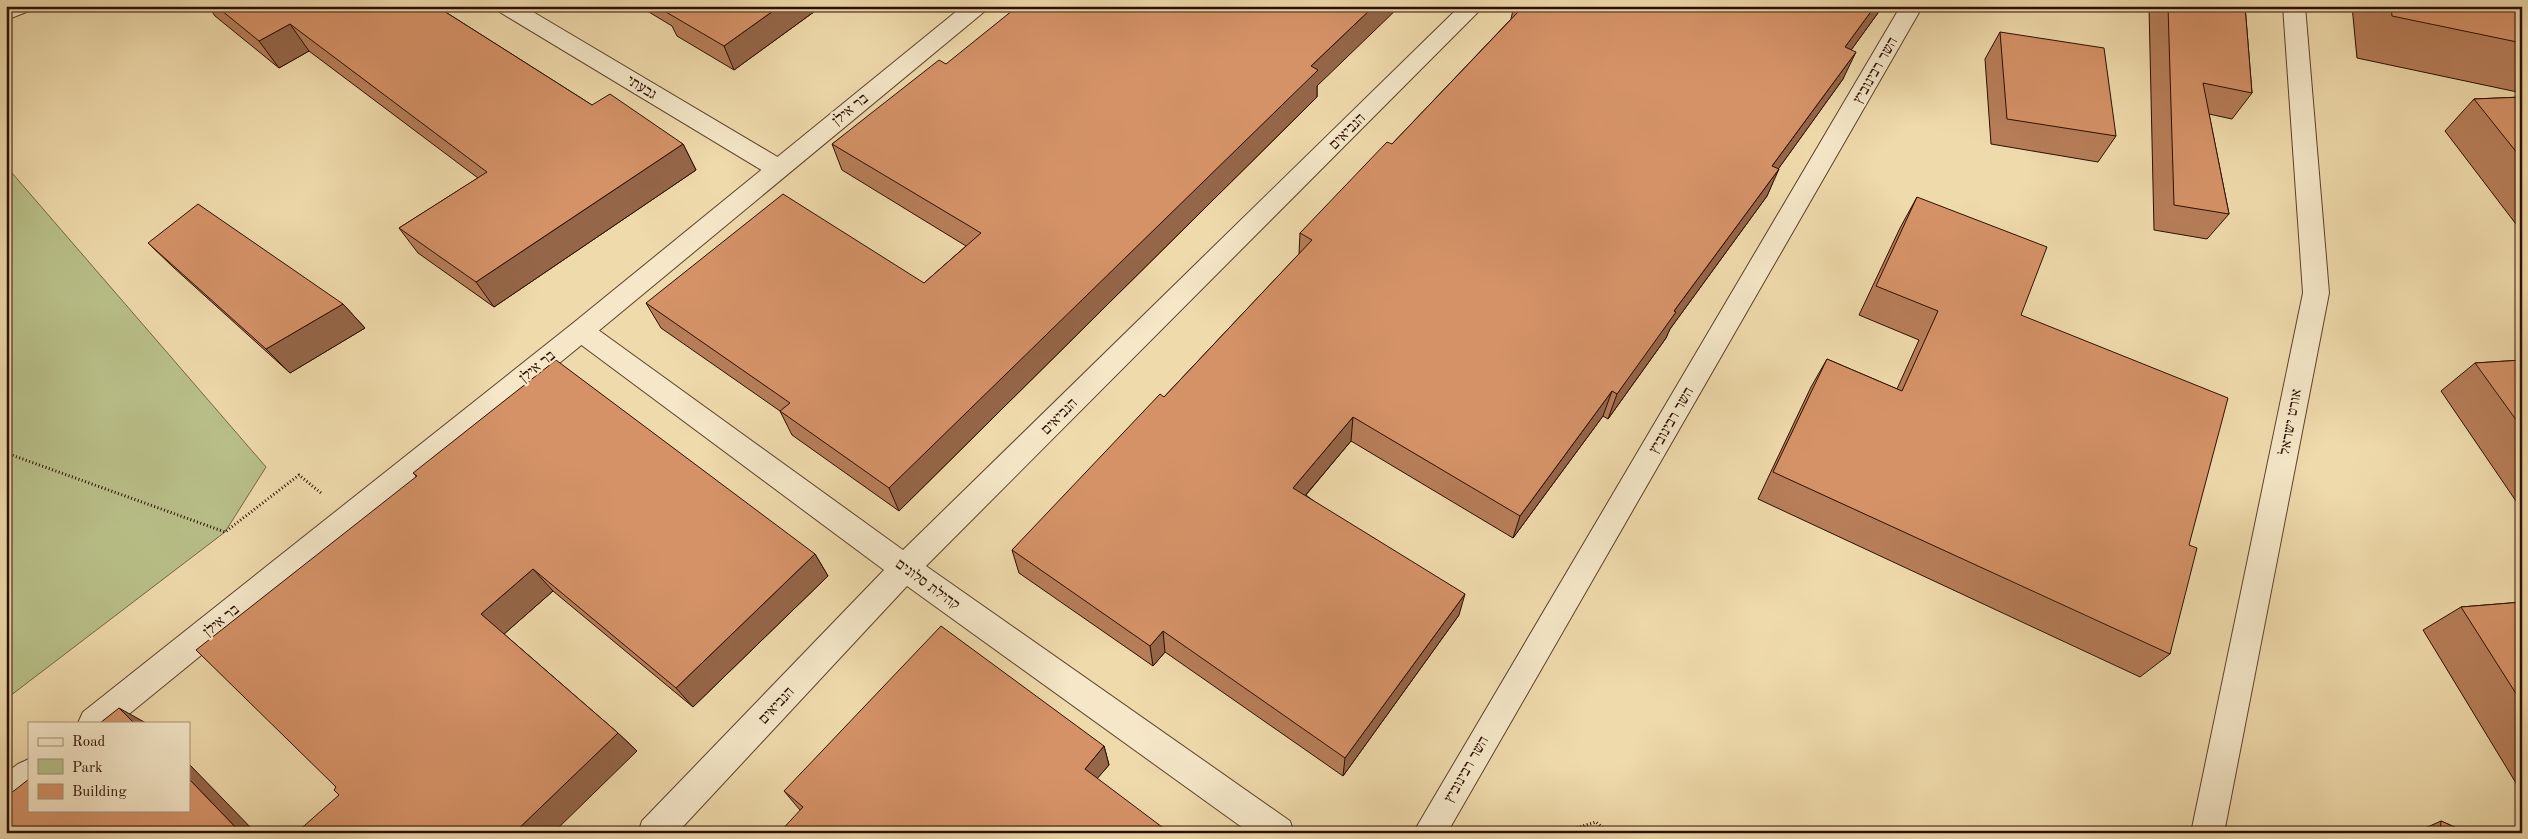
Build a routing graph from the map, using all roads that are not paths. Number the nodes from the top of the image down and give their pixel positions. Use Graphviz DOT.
graph roads {
  1 [pos="21,6"];
  2 [pos="506,6"];
  3 [pos="977,6"];
  4 [pos="1473,6"];
  5 [pos="1909,6"];
  6 [pos="2294,6"];
  7 [pos="6,13"];
  8 [pos="777,168"];
  9 [pos="581,331"];
  10 [pos="905,568"];
  11 [pos="95,722"];
  12 [pos="28,776"];
  13 [pos="6,793"];
  14 [pos="654,833"];
  15 [pos="1278,833"];
  16 [pos="1430,833"];
  17 [pos="2207,833"];
  1 -- 7 [label="street"];
  2 -- 8 [label="street, גבעתי"];
  3 -- 8 [label="street, בר אילן"];
  4 -- 10 [label="street, הנביאים"];
  5 -- 16 [label="street, השר רבינוביץ"];
  6 -- 17 [label="street, אורט ישראל"];
  8 -- 9 [label="street, בר אילן"];
  9 -- 10 [label="street, קהילת סלונים"];
  9 -- 11 [label="street, בר אילן"];
  10 -- 14 [label="street, הנביאים"];
  10 -- 15 [label="street, קהילת סלונים"];
  12 -- 13 [label="street"];
}
